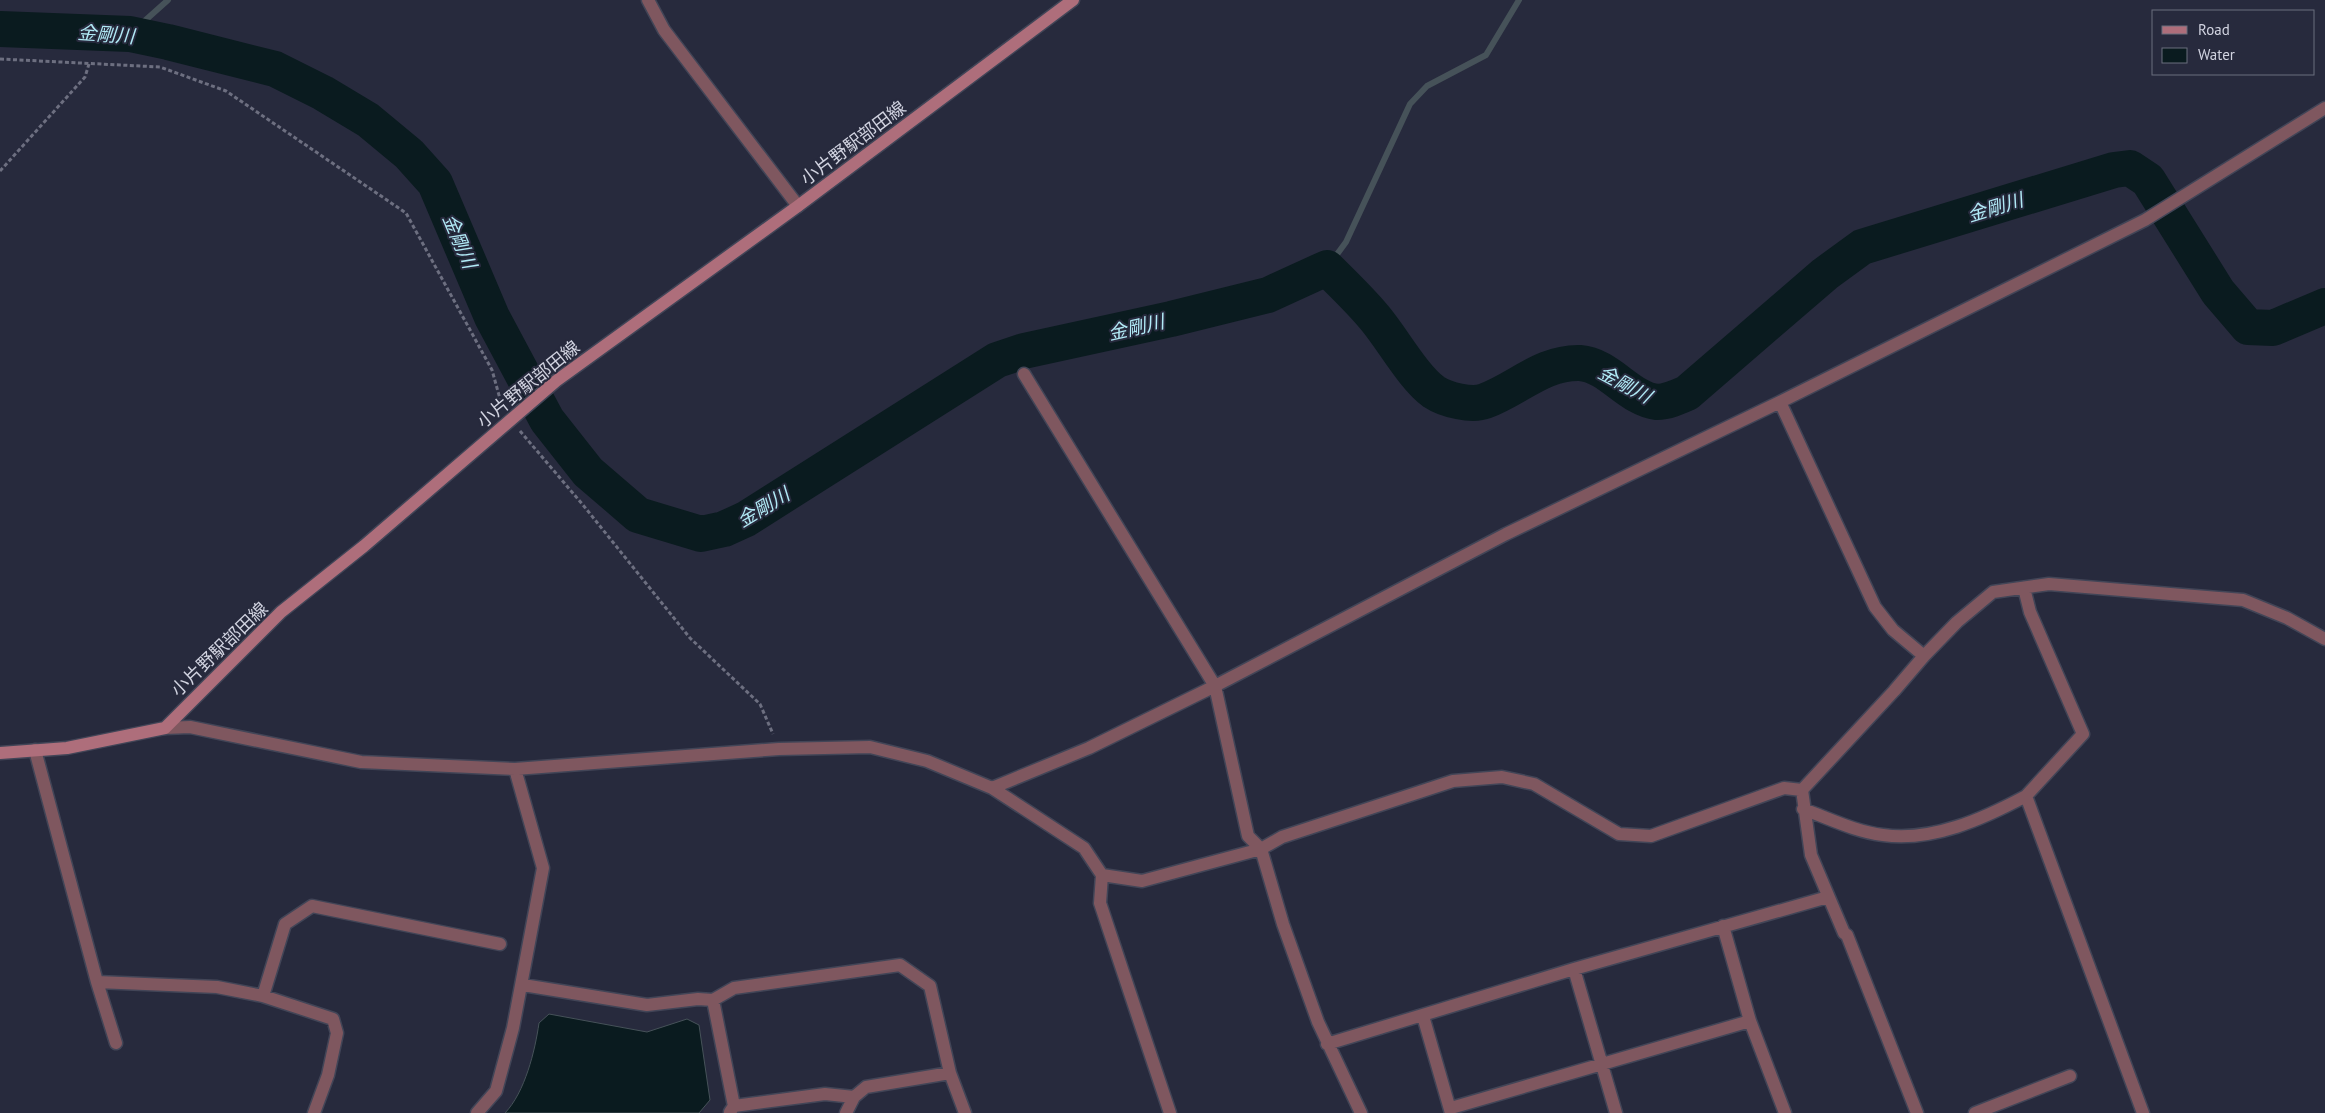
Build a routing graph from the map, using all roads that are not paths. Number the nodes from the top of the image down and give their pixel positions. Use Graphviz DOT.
graph roads {
  1 [pos="648,0"];
  2 [pos="1073,0"];
  3 [pos="2325,108"];
  4 [pos="798,206"];
  5 [pos="1024,374"];
  6 [pos="1780,402"];
  7 [pos="2024,588"];
  8 [pos="2325,639"];
  9 [pos="1924,656"];
  10 [pos="1215,686"];
  11 [pos="164,728"];
  12 [pos="35,750"];
  13 [pos="0,753"];
  14 [pos="515,769"];
  15 [pos="992,788"];
  16 [pos="1802,790"];
  17 [pos="2026,796"];
  18 [pos="1803,808"];
  19 [pos="1261,849"];
  20 [pos="1102,875"];
  21 [pos="1828,897"];
  22 [pos="1723,926"];
  23 [pos="500,944"];
  24 [pos="1574,970"];
  25 [pos="97,982"];
  26 [pos="523,984"];
  27 [pos="263,996"];
  28 [pos="713,1000"];
  29 [pos="1423,1016"];
  30 [pos="1750,1021"];
  31 [pos="116,1043"];
  32 [pos="1327,1044"];
  33 [pos="1602,1065"];
  34 [pos="950,1073"];
  35 [pos="2070,1076"];
  36 [pos="854,1097"];
  37 [pos="731,1110"];
  38 [pos="1451,1110"];
  39 [pos="1781,1111"];
  40 [pos="314,1113"];
  41 [pos="477,1113"];
  42 [pos="846,1113"];
  43 [pos="965,1113"];
  44 [pos="1170,1113"];
  45 [pos="1361,1113"];
  46 [pos="1616,1113"];
  47 [pos="1917,1113"];
  48 [pos="1975,1113"];
  49 [pos="2143,1113"];
  1 -- 4 [label="street"];
  2 -- 4 [label="main road, 小片野駅部田線"];
  3 -- 6 [label="street"];
  4 -- 11 [label="main road, 小片野駅部田線"];
  5 -- 10 [label="street"];
  6 -- 9 [label="street"];
  6 -- 10 [label="street"];
  7 -- 8 [label="street"];
  7 -- 9 [label="street"];
  7 -- 17 [label="street"];
  9 -- 16 [label="street"];
  10 -- 15 [label="street"];
  10 -- 19 [label="street"];
  11 -- 12 [label="main road"];
  11 -- 14 [label="street"];
  12 -- 13 [label="main road"];
  12 -- 25 [label="street"];
  14 -- 15 [label="street"];
  14 -- 26 [label="street"];
  15 -- 20 [label="street"];
  16 -- 18 [label="street"];
  16 -- 19 [label="street"];
  17 -- 18 [label="street"];
  17 -- 49 [label="street"];
  18 -- 21 [label="street"];
  19 -- 20 [label="street"];
  19 -- 32 [label="street"];
  20 -- 44 [label="street"];
  21 -- 22 [label="street"];
  21 -- 47 [label="street"];
  22 -- 24 [label="street"];
  22 -- 30 [label="street"];
  23 -- 27 [label="street"];
  24 -- 29 [label="street"];
  24 -- 33 [label="street"];
  25 -- 27 [label="street"];
  25 -- 31 [label="street"];
  26 -- 28 [label="street"];
  26 -- 41 [label="street"];
  27 -- 40 [label="street"];
  28 -- 34 [label="street"];
  28 -- 37 [label="street"];
  29 -- 32 [label="street"];
  29 -- 38 [label="street"];
  30 -- 33 [label="street"];
  30 -- 39 [label="street"];
  32 -- 45 [label="street"];
  33 -- 38 [label="street"];
  33 -- 46 [label="street"];
  34 -- 36 [label="street"];
  34 -- 43 [label="street"];
  35 -- 48 [label="street"];
  36 -- 37 [label="street"];
  36 -- 42 [label="street"];
}
